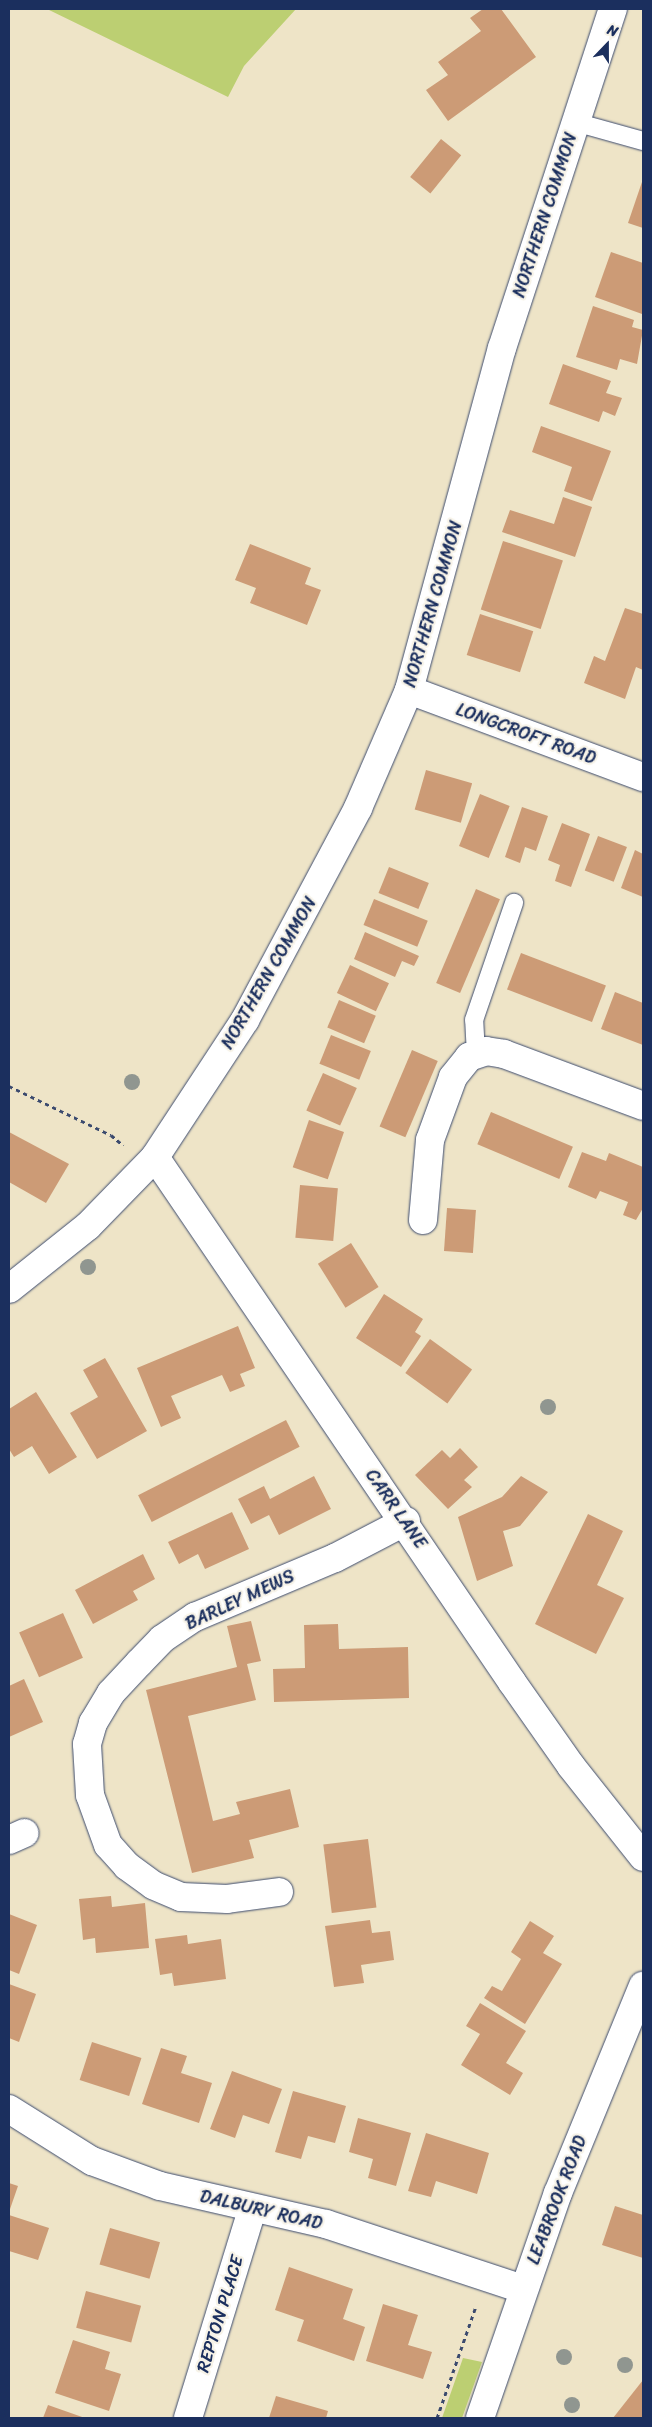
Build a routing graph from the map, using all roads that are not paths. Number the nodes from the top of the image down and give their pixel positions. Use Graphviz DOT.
graph roads {
  1 [pos="613,9"];
  2 [pos="575,122"];
  3 [pos="643,142"];
  4 [pos="409,690"];
  5 [pos="643,777"];
  6 [pos="514,903"];
  7 [pos="476,1055"];
  8 [pos="643,1106"];
  9 [pos="151,1162"];
  10 [pos="423,1220"];
  11 [pos="9,1289"];
  12 [pos="406,1521"];
  13 [pos="643,1857"];
  14 [pos="279,1892"];
  15 [pos="643,1986"];
  16 [pos="9,2109"];
  17 [pos="252,2210"];
  18 [pos="523,2289"];
  19 [pos="188,2418"];
  20 [pos="480,2418"];
  1 -- 2 [label="street, NORTHERN COMMON"];
  2 -- 3 [label="lane"];
  2 -- 4 [label="street, NORTHERN COMMON"];
  4 -- 5 [label="street, LONGCROFT ROAD"];
  4 -- 9 [label="street, NORTHERN COMMON"];
  6 -- 7 [label="lane"];
  7 -- 8 [label="street"];
  7 -- 10 [label="street"];
  9 -- 11 [label="street, NORTHERN COMMON"];
  9 -- 12 [label="street, CARR LANE"];
  12 -- 13 [label="street, CARR LANE"];
  12 -- 14 [label="street, BARLEY MEWS"];
  15 -- 18 [label="street, LEABROOK ROAD"];
  16 -- 17 [label="street, DALBURY ROAD"];
  17 -- 18 [label="street, DALBURY ROAD"];
  17 -- 19 [label="street, REPTON PLACE"];
  18 -- 20 [label="street, LEABROOK ROAD"];
}
